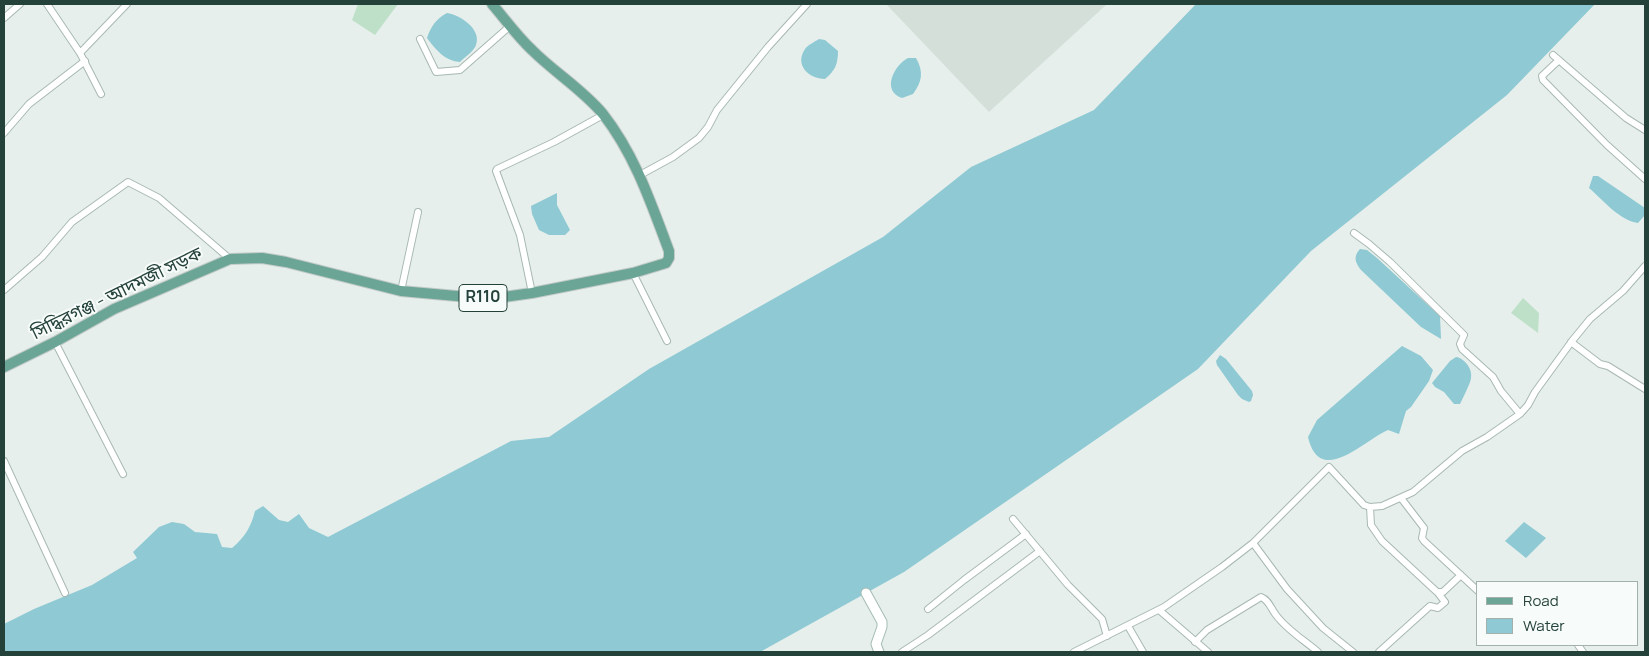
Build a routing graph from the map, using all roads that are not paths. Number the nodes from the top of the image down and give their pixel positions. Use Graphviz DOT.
graph roads {
  1 [pos="20,4"];
  2 [pos="47,4"];
  3 [pos="127,4"];
  4 [pos="492,4"];
  5 [pos="807,4"];
  6 [pos="4,18"];
  7 [pos="510,26"];
  8 [pos="420,39"];
  9 [pos="80,53"];
  10 [pos="85,61"];
  11 [pos="101,94"];
  12 [pos="603,115"];
  13 [pos="1645,130"];
  14 [pos="4,133"];
  15 [pos="640,175"];
  16 [pos="1645,179"];
  17 [pos="418,212"];
  18 [pos="1354,233"];
  19 [pos="230,259"];
  20 [pos="1645,267"];
  21 [pos="633,273"];
  22 [pos="4,290"];
  23 [pos="401,291"];
  24 [pos="532,293"];
  25 [pos="667,341"];
  26 [pos="55,342"];
  27 [pos="1571,342"];
  28 [pos="6,362"];
  29 [pos="1645,389"];
  30 [pos="1520,414"];
  31 [pos="4,461"];
  32 [pos="123,474"];
  33 [pos="1401,498"];
  34 [pos="1370,507"];
  35 [pos="1013,519"];
  36 [pos="1026,534"];
  37 [pos="1253,543"];
  38 [pos="1040,551"];
  39 [pos="1461,575"];
  40 [pos="1476,589"];
  41 [pos="65,593"];
  42 [pos="866,593"];
  43 [pos="1438,593"];
  44 [pos="928,609"];
  45 [pos="1159,610"];
  46 [pos="1128,626"];
  47 [pos="1107,636"];
  48 [pos="1195,642"];
  49 [pos="879,652"];
  50 [pos="902,652"];
  51 [pos="1074,652"];
  52 [pos="1143,652"];
  53 [pos="1208,652"];
  54 [pos="1318,652"];
  55 [pos="1353,652"];
  56 [pos="1379,652"];
  1 -- 6 [label="street"];
  2 -- 9 [label="street"];
  3 -- 9 [label="street"];
  4 -- 7 [label="main road, সিদ্ধিরগঞ্জ - আদমজী সড়ক / R110"];
  5 -- 15 [label="street"];
  7 -- 8 [label="street"];
  7 -- 12 [label="main road, সিদ্ধিরগঞ্জ - আদমজী সড়ক / R110"];
  9 -- 10 [label="street"];
  10 -- 11 [label="street"];
  10 -- 14 [label="street"];
  12 -- 15 [label="main road, সিদ্ধিরগঞ্জ - আদমজী সড়ক / R110"];
  12 -- 24 [label="street"];
  13 -- 16 [label="street"];
  15 -- 21 [label="main road, সিদ্ধিরগঞ্জ - আদমজী সড়ক / R110"];
  17 -- 23 [label="street"];
  18 -- 30 [label="street"];
  19 -- 22 [label="street"];
  19 -- 23 [label="main road, সিদ্ধিরগঞ্জ - আদমজী সড়ক / R110"];
  19 -- 26 [label="main road, সিদ্ধিরগঞ্জ - আদমজী সড়ক / R110"];
  20 -- 27 [label="street"];
  21 -- 24 [label="main road, সিদ্ধিরগঞ্জ - আদমজী সড়ক / R110"];
  21 -- 25 [label="street"];
  23 -- 24 [label="main road, সিদ্ধিরগঞ্জ - আদমজী সড়ক / R110"];
  26 -- 28 [label="main road, সিদ্ধিরগঞ্জ - আদমজী সড়ক / R110"];
  26 -- 32 [label="street"];
  27 -- 29 [label="street"];
  27 -- 30 [label="street"];
  30 -- 33 [label="street"];
  31 -- 41 [label="street"];
  33 -- 34 [label="street"];
  33 -- 39 [label="street"];
  34 -- 37 [label="street"];
  34 -- 43 [label="street"];
  35 -- 36 [label="street"];
  36 -- 38 [label="street"];
  36 -- 44 [label="street"];
  37 -- 45 [label="street"];
  37 -- 55 [label="street"];
  38 -- 47 [label="street"];
  38 -- 50 [label="street"];
  39 -- 40 [label="street"];
  39 -- 43 [label="street"];
  42 -- 49 [label="main road"];
  43 -- 56 [label="street"];
  45 -- 46 [label="street"];
  45 -- 48 [label="street"];
  46 -- 47 [label="street"];
  46 -- 52 [label="street"];
  47 -- 51 [label="street"];
  48 -- 53 [label="street"];
  48 -- 54 [label="street"];
}
